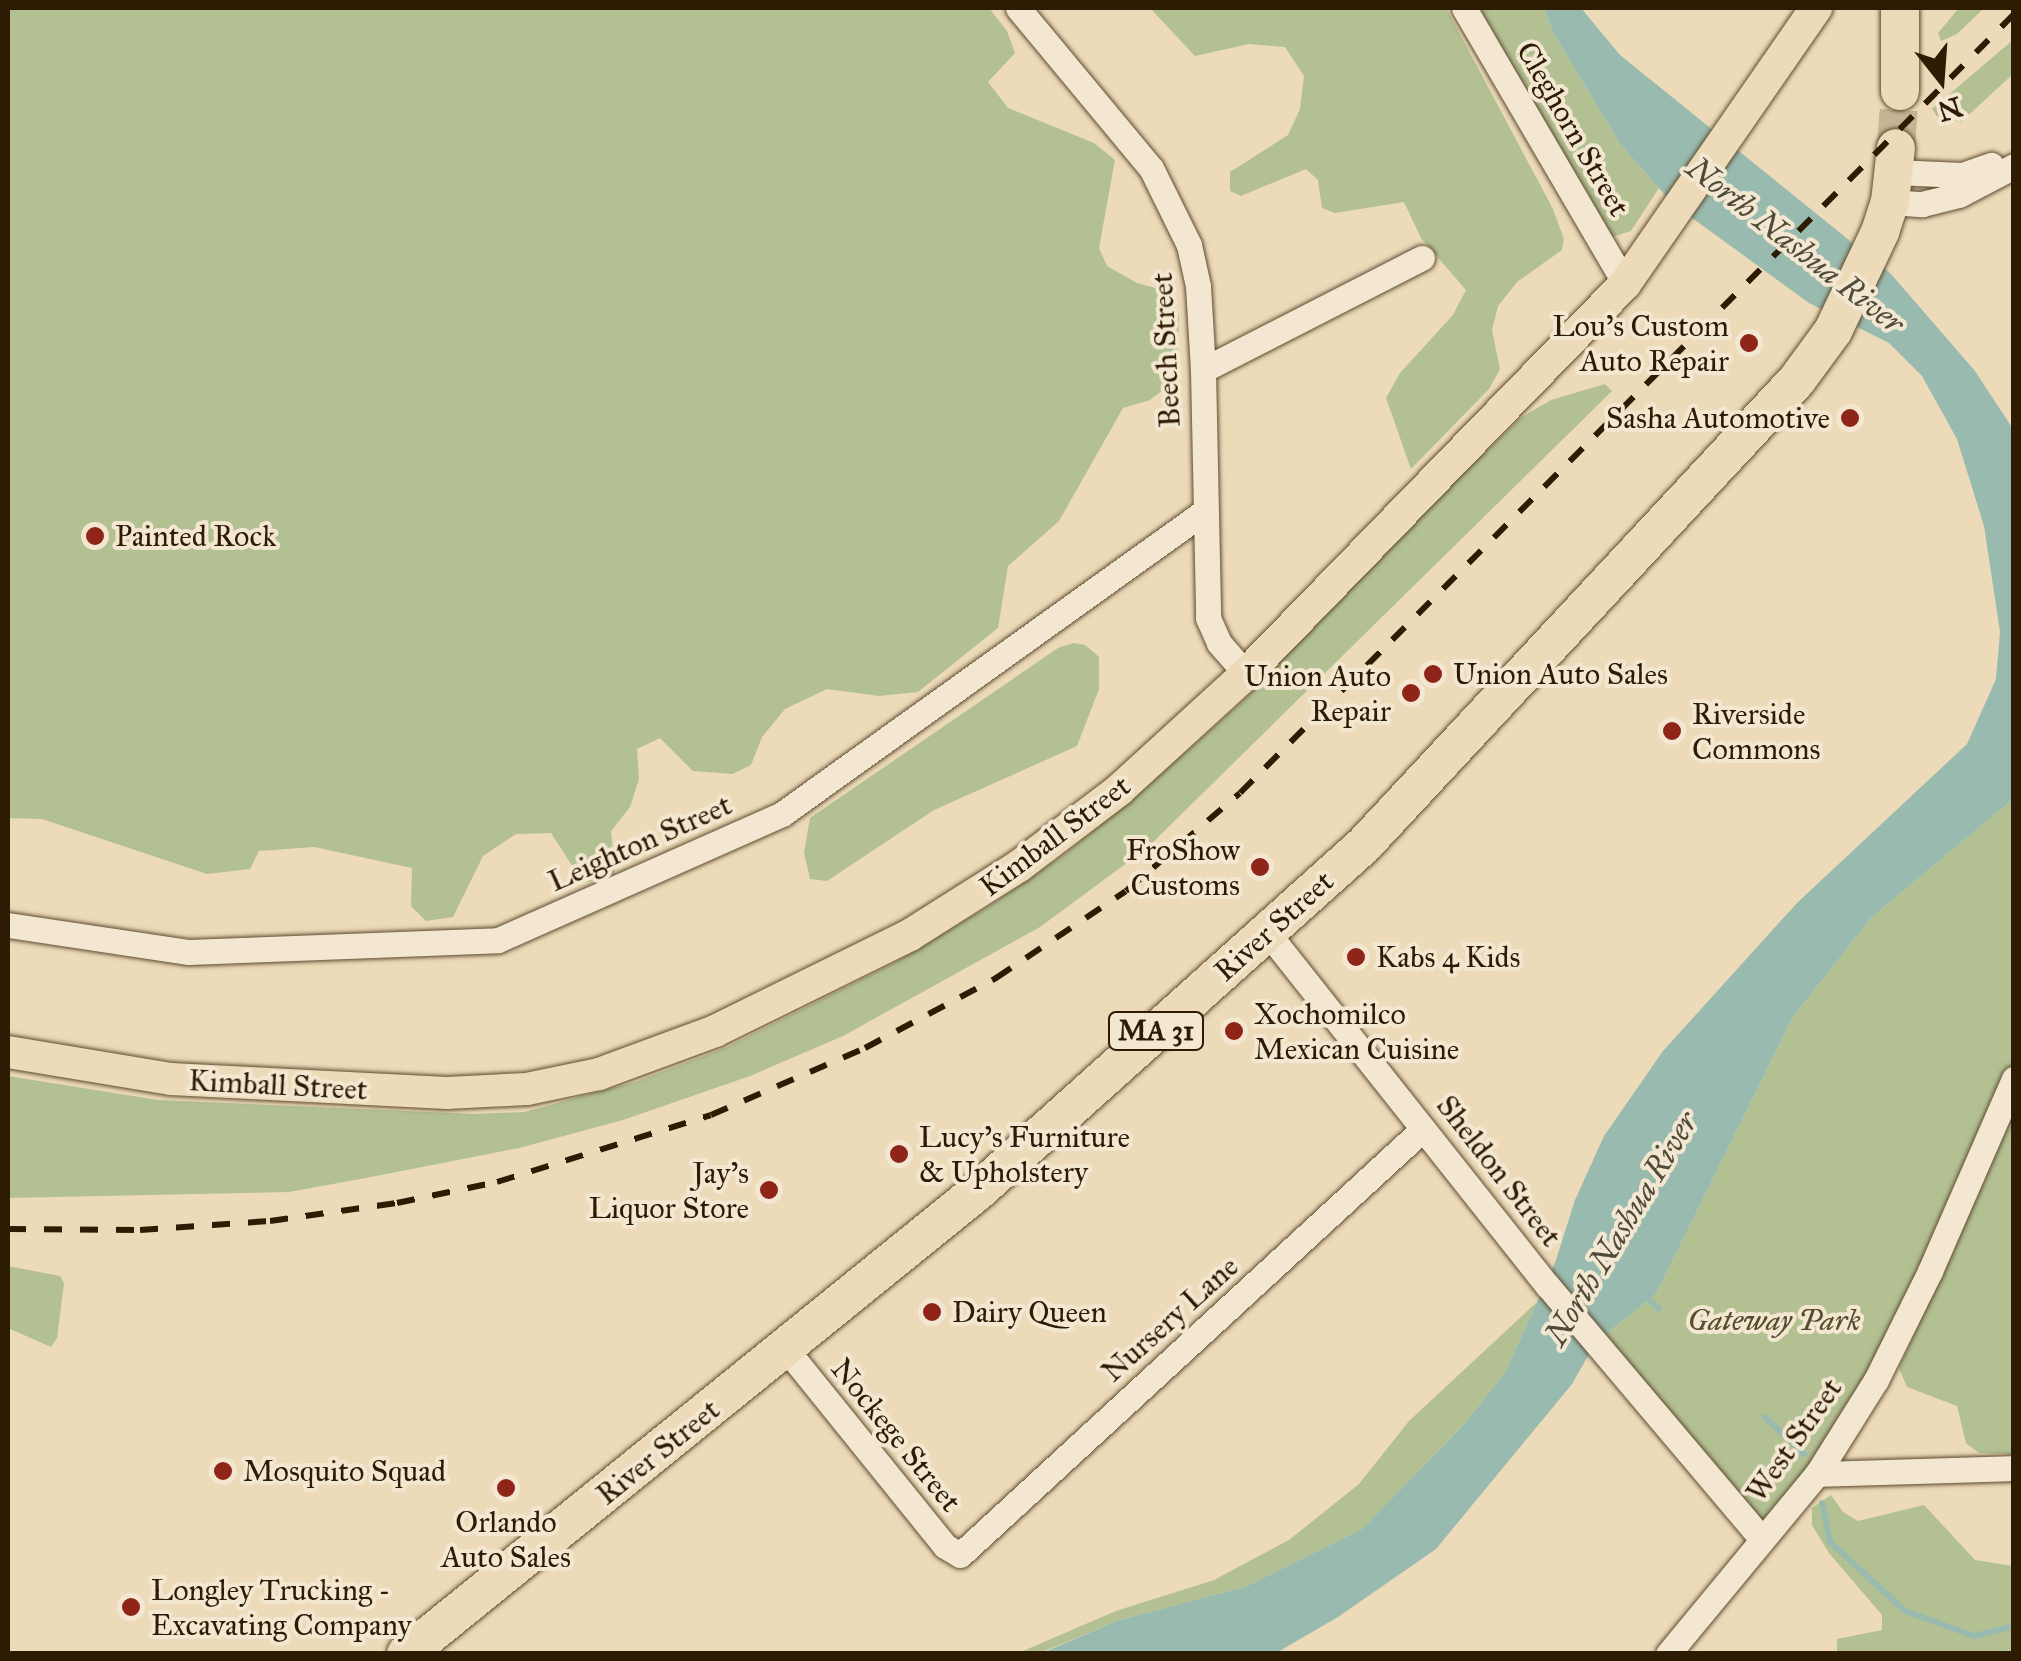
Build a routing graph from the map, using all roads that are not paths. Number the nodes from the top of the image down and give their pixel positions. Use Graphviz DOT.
graph roads {
  1 [pos="1018,8"];
  2 [pos="1464,8"];
  3 [pos="1900,8"];
  4 [pos="1810,12"];
  5 [pos="1900,91"];
  6 [pos="2014,154"];
  7 [pos="2014,166"];
  8 [pos="1893,174"];
  9 [pos="1422,258"];
  10 [pos="1625,284"];
  11 [pos="1202,370"];
  12 [pos="1204,511"];
  13 [pos="1246,674"];
  14 [pos="8,925"];
  15 [pos="1267,932"];
  16 [pos="8,1052"];
  17 [pos="2014,1078"];
  18 [pos="1423,1129"];
  19 [pos="786,1349"];
  20 [pos="2014,1468"];
  21 [pos="1818,1474"];
  22 [pos="1762,1539"];
  23 [pos="960,1555"];
  24 [pos="406,1654"];
  25 [pos="1668,1654"];
  1 -- 11 [label="street, Beech Street"];
  2 -- 10 [label="street, Cleghorn Street"];
  3 -- 5 [label="highway"];
  4 -- 10 [label="main road, Kimball Street"];
  6 -- 8 [label="street"];
  7 -- 8 [label="street"];
  8 -- 15 [label="highway, River Street / MA 31"];
  9 -- 11 [label="street"];
  10 -- 13 [label="main road, Kimball Street"];
  11 -- 12 [label="street, Beech Street"];
  12 -- 13 [label="street, Beech Street"];
  12 -- 14 [label="street, Leighton Street"];
  13 -- 16 [label="main road, Kimball Street"];
  15 -- 18 [label="street, Sheldon Street"];
  15 -- 19 [label="highway, River Street / MA 31"];
  17 -- 21 [label="street, West Street"];
  18 -- 22 [label="street, Sheldon Street"];
  18 -- 23 [label="street, Nursery Lane"];
  19 -- 23 [label="street, Nockege Street"];
  19 -- 24 [label="highway, River Street / MA 31"];
  20 -- 21 [label="street"];
  21 -- 22 [label="street, West Street"];
  22 -- 25 [label="street, West Street"];
}
